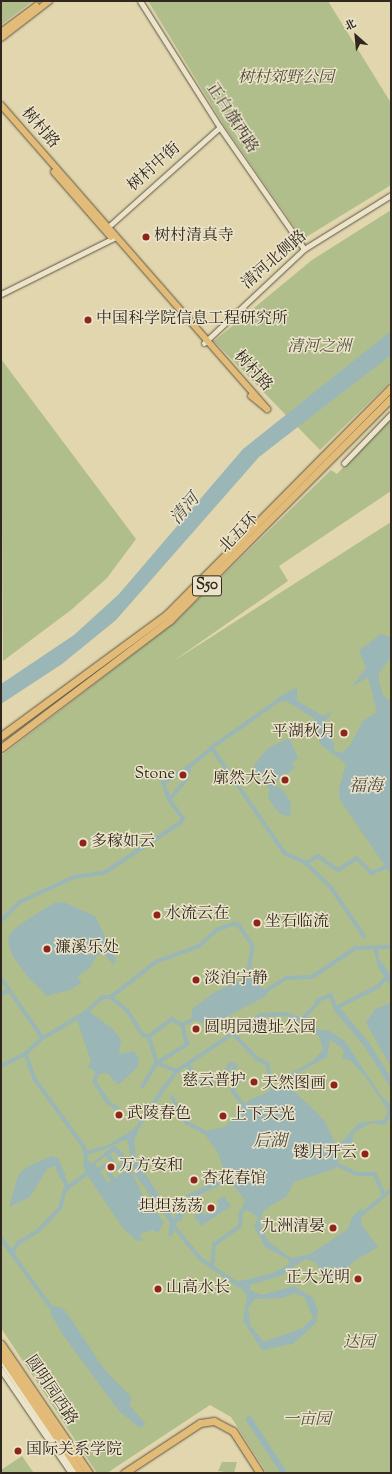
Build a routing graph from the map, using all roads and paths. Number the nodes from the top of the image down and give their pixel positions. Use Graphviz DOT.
graph roads {
  1 [pos="42,1"];
  2 [pos="49,1"];
  3 [pos="140,1"];
  4 [pos="1,32"];
  5 [pos="1,38"];
  6 [pos="1,105"];
  7 [pos="1,112"];
  8 [pos="220,127"];
  9 [pos="391,195"];
  10 [pos="108,227"];
  11 [pos="114,238"];
  12 [pos="304,250"];
  13 [pos="1,294"];
  14 [pos="205,342"];
  15 [pos="391,388"];
  16 [pos="391,398"];
  17 [pos="391,414"];
  18 [pos="344,463"];
  19 [pos="57,698"];
  20 [pos="62,704"];
  21 [pos="1,731"];
  22 [pos="1,736"];
  23 [pos="1,748"];
  24 [pos="1,752"];
  25 [pos="1,1344"];
  26 [pos="1,1355"];
  27 [pos="1,1361"];
  28 [pos="1,1370"];
  29 [pos="30,1392"];
  30 [pos="71,1473"];
  31 [pos="76,1473"];
  32 [pos="81,1473"];
  33 [pos="89,1473"];
  34 [pos="124,1473"];
  35 [pos="260,1473"];
  1 -- 4 [label="main road"];
  2 -- 5 [label="main road"];
  3 -- 8 [label="street, 正白旗西路"];
  6 -- 10 [label="main road, 树村路"];
  7 -- 11 [label="main road, 树村路"];
  8 -- 10 [label="street, 树村中街"];
  8 -- 12 [label="street, 正白旗西路"];
  9 -- 12 [label="street, 清河北侧路"];
  10 -- 11 [label="main road, 树村路"];
  11 -- 13 [label="street"];
  11 -- 14 [label="main road, 树村路"];
  12 -- 14 [label="street, 清河北侧路"];
  14 -- 14 [label="main road, 树村路"];
  15 -- 19 [label="highway, 北五环 / S50"];
  16 -- 20 [label="highway, 北五环 / S50"];
  17 -- 18 [label="street"];
  19 -- 21 [label="highway"];
  19 -- 22 [label="highway, 北五环 / S50"];
  20 -- 23 [label="highway, 北五环 / S50"];
  20 -- 24 [label="highway"];
  25 -- 29 [label="highway, 圆明园西路"];
  26 -- 29 [label="highway, 圆明园西路"];
  27 -- 31 [label="street, 圆明园西路"];
  28 -- 30 [label="street, 圆明园西路"];
  29 -- 32 [label="highway"];
  29 -- 33 [label="highway, 圆明园西路"];
  34 -- 35 [label="highway"];
}
